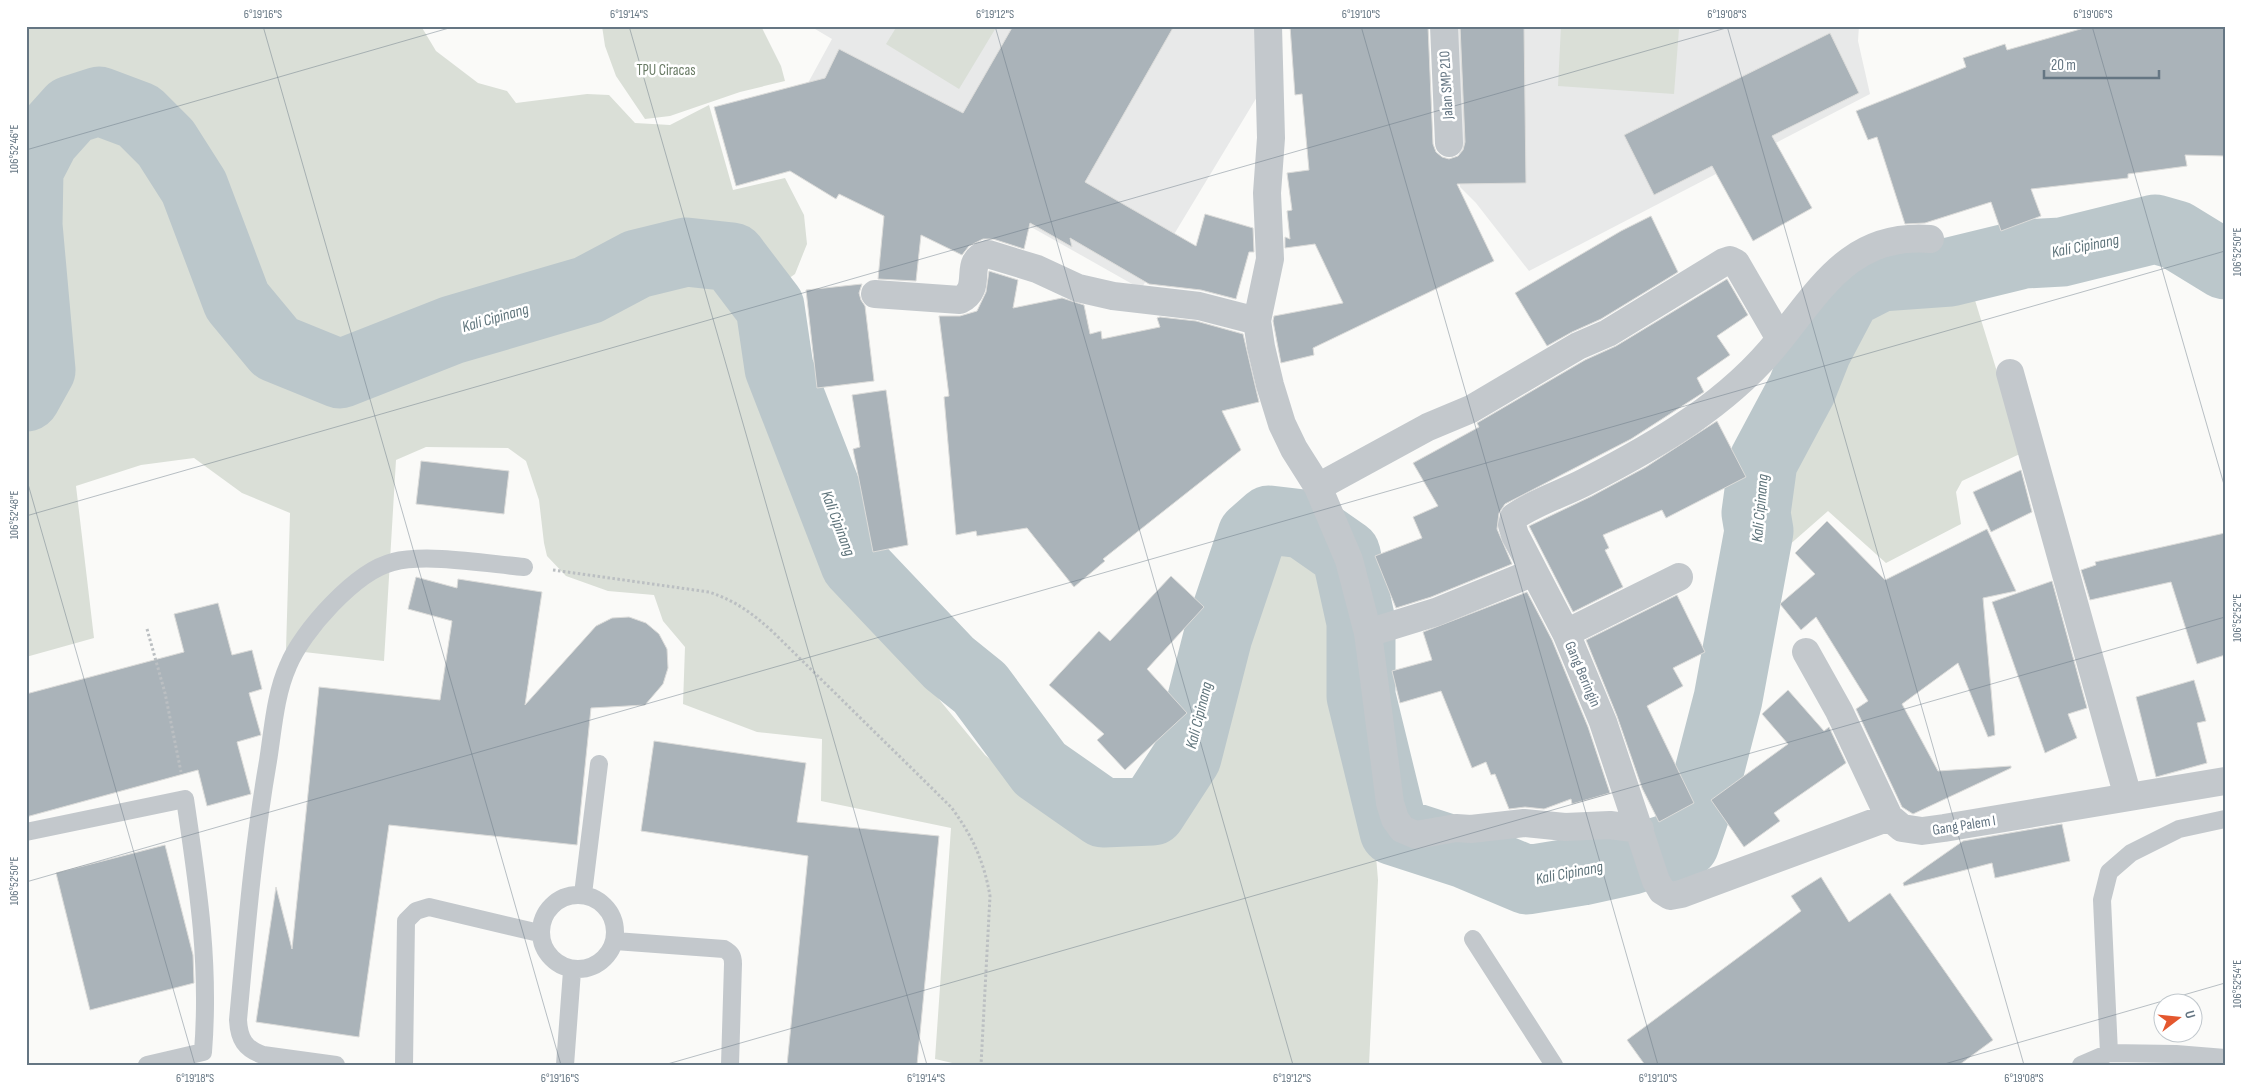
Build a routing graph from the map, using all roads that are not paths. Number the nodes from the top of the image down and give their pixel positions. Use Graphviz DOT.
graph roads {
  1 [pos="1268,26"];
  2 [pos="1444,26"];
  3 [pos="1449,143"];
  4 [pos="1930,239"];
  5 [pos="875,294"];
  6 [pos="1257,321"];
  7 [pos="1780,339"];
  8 [pos="2010,373"];
  9 [pos="1318,487"];
  10 [pos="524,567"];
  11 [pos="1534,572"];
  12 [pos="1679,577"];
  13 [pos="1368,633"];
  14 [pos="1566,633"];
  15 [pos="1806,652"];
  16 [pos="599,764"];
  17 [pos="2225,781"];
  18 [pos="2128,797"];
  19 [pos="1889,817"];
  20 [pos="2225,819"];
  21 [pos="1640,831"];
  22 [pos="26,832"];
  23 [pos="582,894"];
  24 [pos="539,933"];
  25 [pos="1472,939"];
  26 [pos="615,940"];
  27 [pos="572,971"];
  28 [pos="2108,1053"];
  29 [pos="205,1058"];
  30 [pos="2225,1058"];
  31 [pos="147,1065"];
  32 [pos="336,1065"];
  33 [pos="404,1065"];
  34 [pos="565,1065"];
  35 [pos="730,1065"];
  36 [pos="1554,1065"];
  37 [pos="2081,1065"];
  1 -- 6 [label="street"];
  2 -- 3 [label="street, Jalan SMP 210"];
  4 -- 7 [label="street"];
  5 -- 6 [label="street"];
  6 -- 9 [label="street"];
  7 -- 9 [label="street"];
  7 -- 11 [label="street"];
  8 -- 18 [label="street"];
  9 -- 13 [label="street"];
  10 -- 32 [label="lane"];
  11 -- 13 [label="street"];
  11 -- 14 [label="street"];
  12 -- 14 [label="street, Gang Beringin"];
  13 -- 21 [label="street"];
  14 -- 21 [label="street, Gang Beringin"];
  15 -- 19 [label="street"];
  16 -- 23 [label="lane"];
  17 -- 18 [label="street, Gang Palem I"];
  18 -- 19 [label="street, Gang Palem I"];
  19 -- 21 [label="street, Gang Beringin"];
  20 -- 28 [label="lane"];
  22 -- 29 [label="lane"];
  23 -- 24 [label="lane"];
  23 -- 26 [label="lane"];
  24 -- 27 [label="lane"];
  24 -- 33 [label="lane"];
  25 -- 36 [label="lane"];
  26 -- 27 [label="lane"];
  26 -- 35 [label="lane"];
  27 -- 34 [label="lane"];
  28 -- 30 [label="lane"];
  28 -- 37 [label="lane"];
  29 -- 31 [label="lane"];
}
